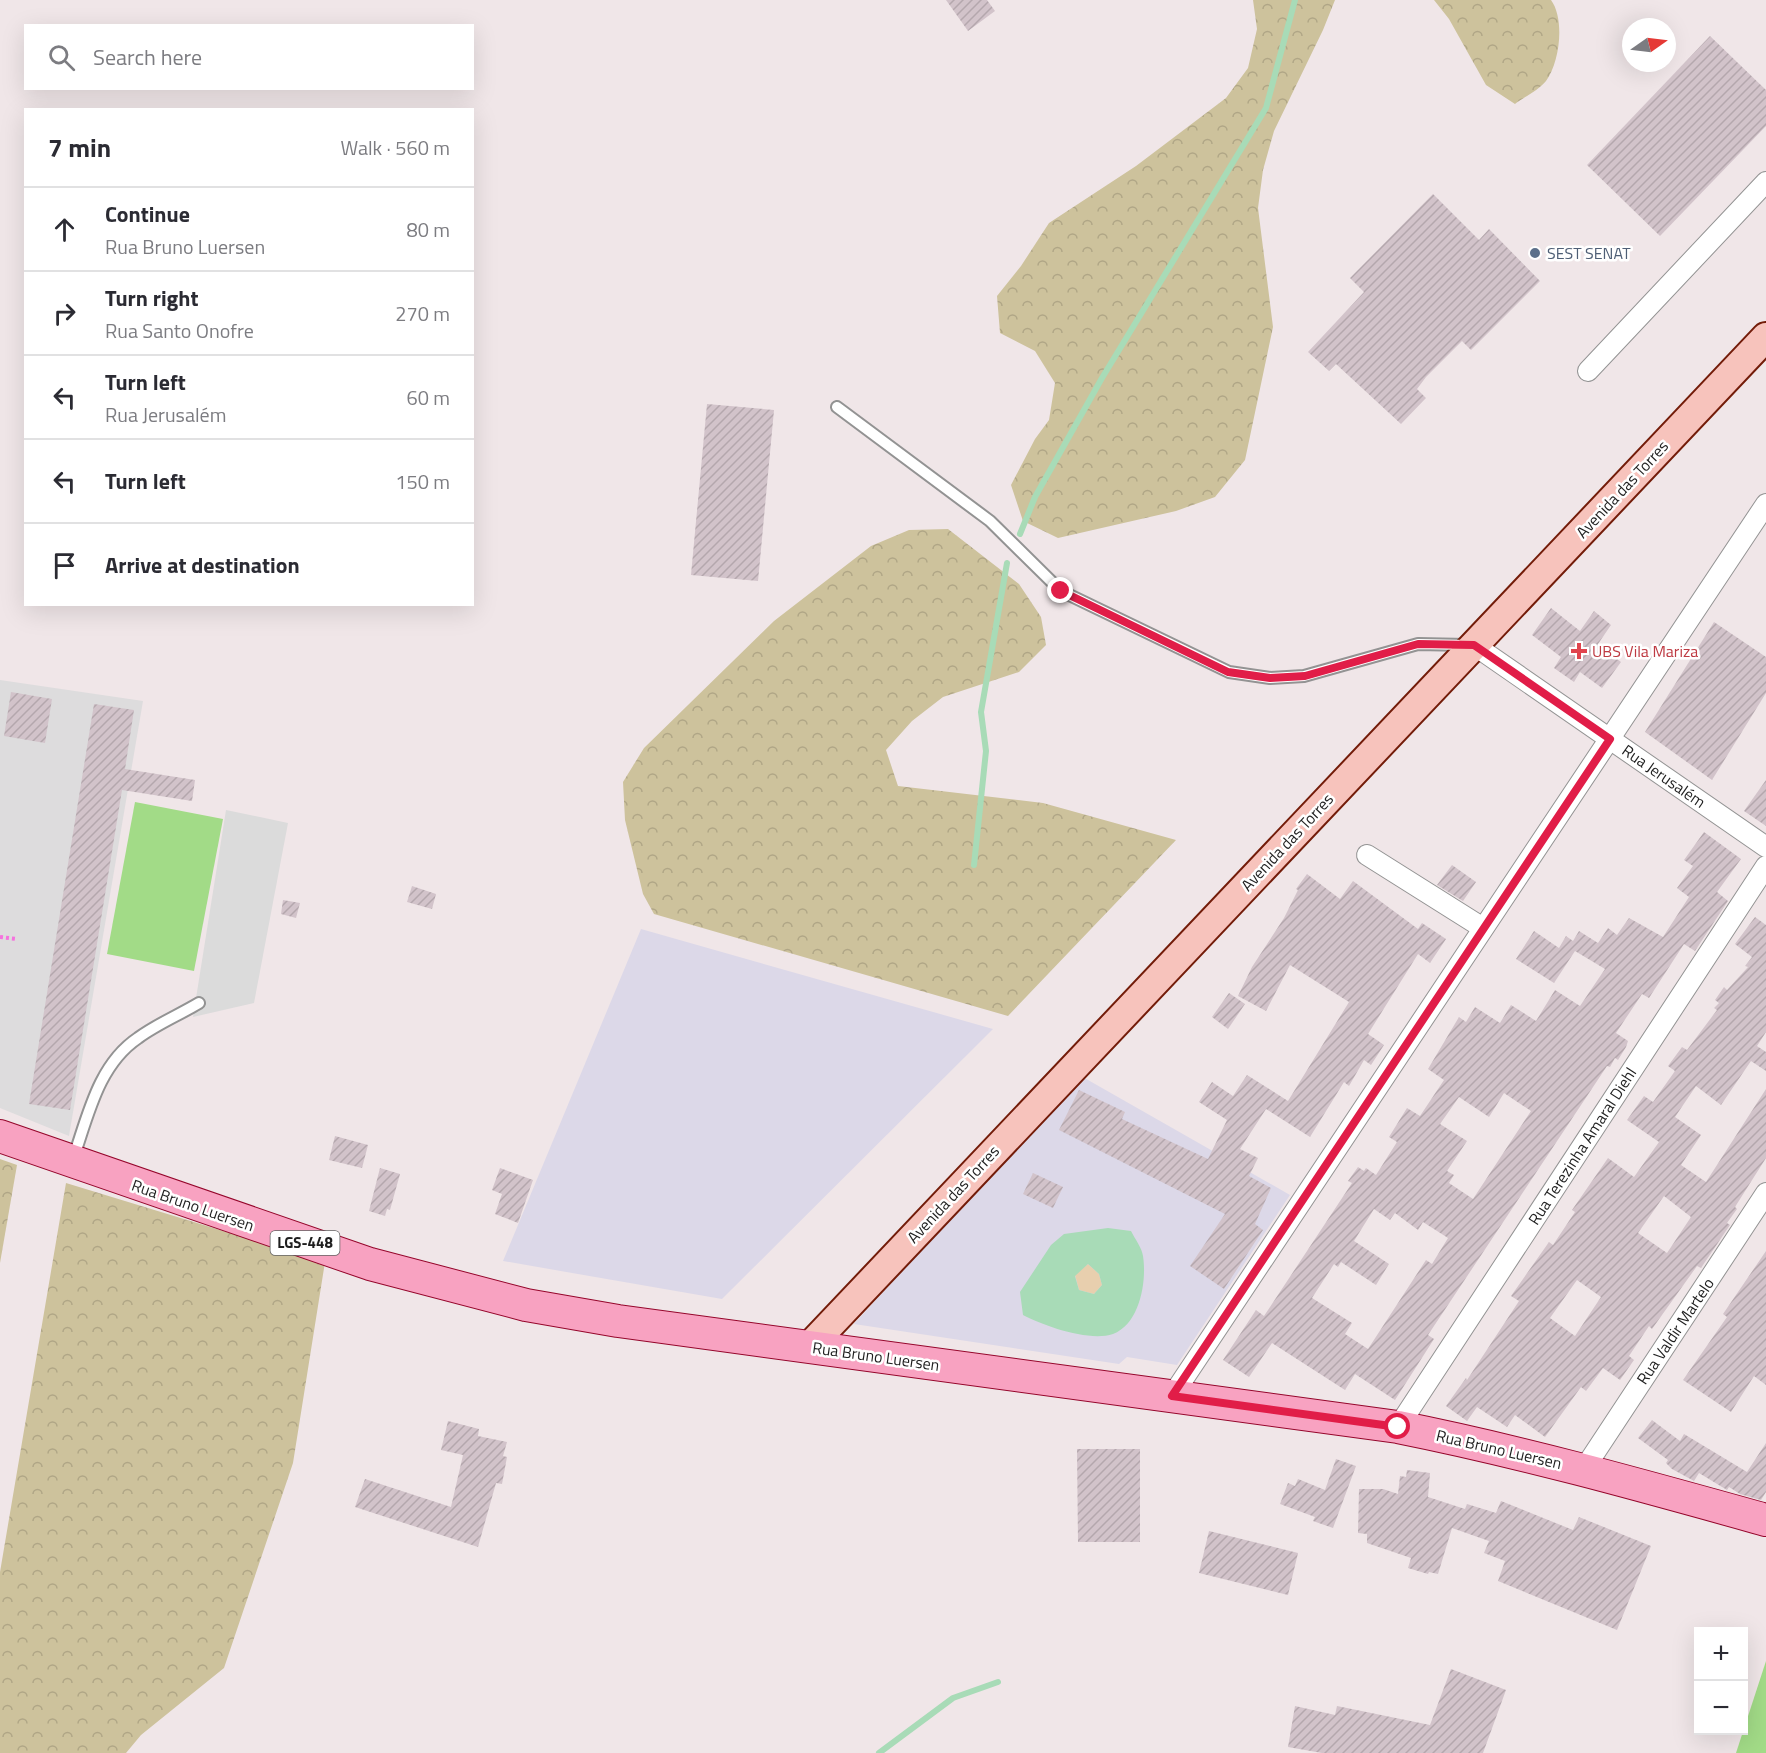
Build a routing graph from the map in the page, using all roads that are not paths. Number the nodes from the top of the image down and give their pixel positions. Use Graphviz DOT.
graph roads {
  1 [pos="1766,182"];
  2 [pos="1766,337"];
  3 [pos="1588,371"];
  4 [pos="837,407"];
  5 [pos="1766,504"];
  6 [pos="1474,645"];
  7 [pos="1610,739"];
  8 [pos="1766,846"];
  9 [pos="1367,855"];
  10 [pos="1766,866"];
  11 [pos="1484,928"];
  12 [pos="199,1003"];
  13 [pos="0,1136"];
  14 [pos="72,1162"];
  15 [pos="1766,1193"];
  16 [pos="809,1347"];
  17 [pos="1172,1396"];
  18 [pos="1398,1427"];
  19 [pos="1584,1469"];
  20 [pos="1766,1520"];
  1 -- 3 [label="street"];
  2 -- 6 [label="main road, Avenida das Torres"];
  4 -- 6 [label="lane"];
  5 -- 7 [label="street"];
  6 -- 7 [label="street, Rua Jerusalém"];
  6 -- 16 [label="main road, Avenida das Torres"];
  7 -- 8 [label="street, Rua Jerusalém"];
  7 -- 11 [label="street"];
  9 -- 11 [label="street"];
  10 -- 18 [label="street, Rua Terezinha Amaral Diehl"];
  11 -- 17 [label="street"];
  12 -- 14 [label="lane"];
  13 -- 14 [label="main road, Rua Bruno Luersen / LGS-448"];
  14 -- 16 [label="main road, Rua Bruno Luersen / LGS-448"];
  15 -- 19 [label="street, Rua Valdir Martelo"];
  16 -- 17 [label="main road, Rua Bruno Luersen / LGS-448"];
  17 -- 18 [label="main road, Rua Bruno Luersen / LGS-448"];
  18 -- 19 [label="main road, Rua Bruno Luersen / LGS-448"];
  19 -- 20 [label="main road, Rua Bruno Luersen / LGS-448"];
}
